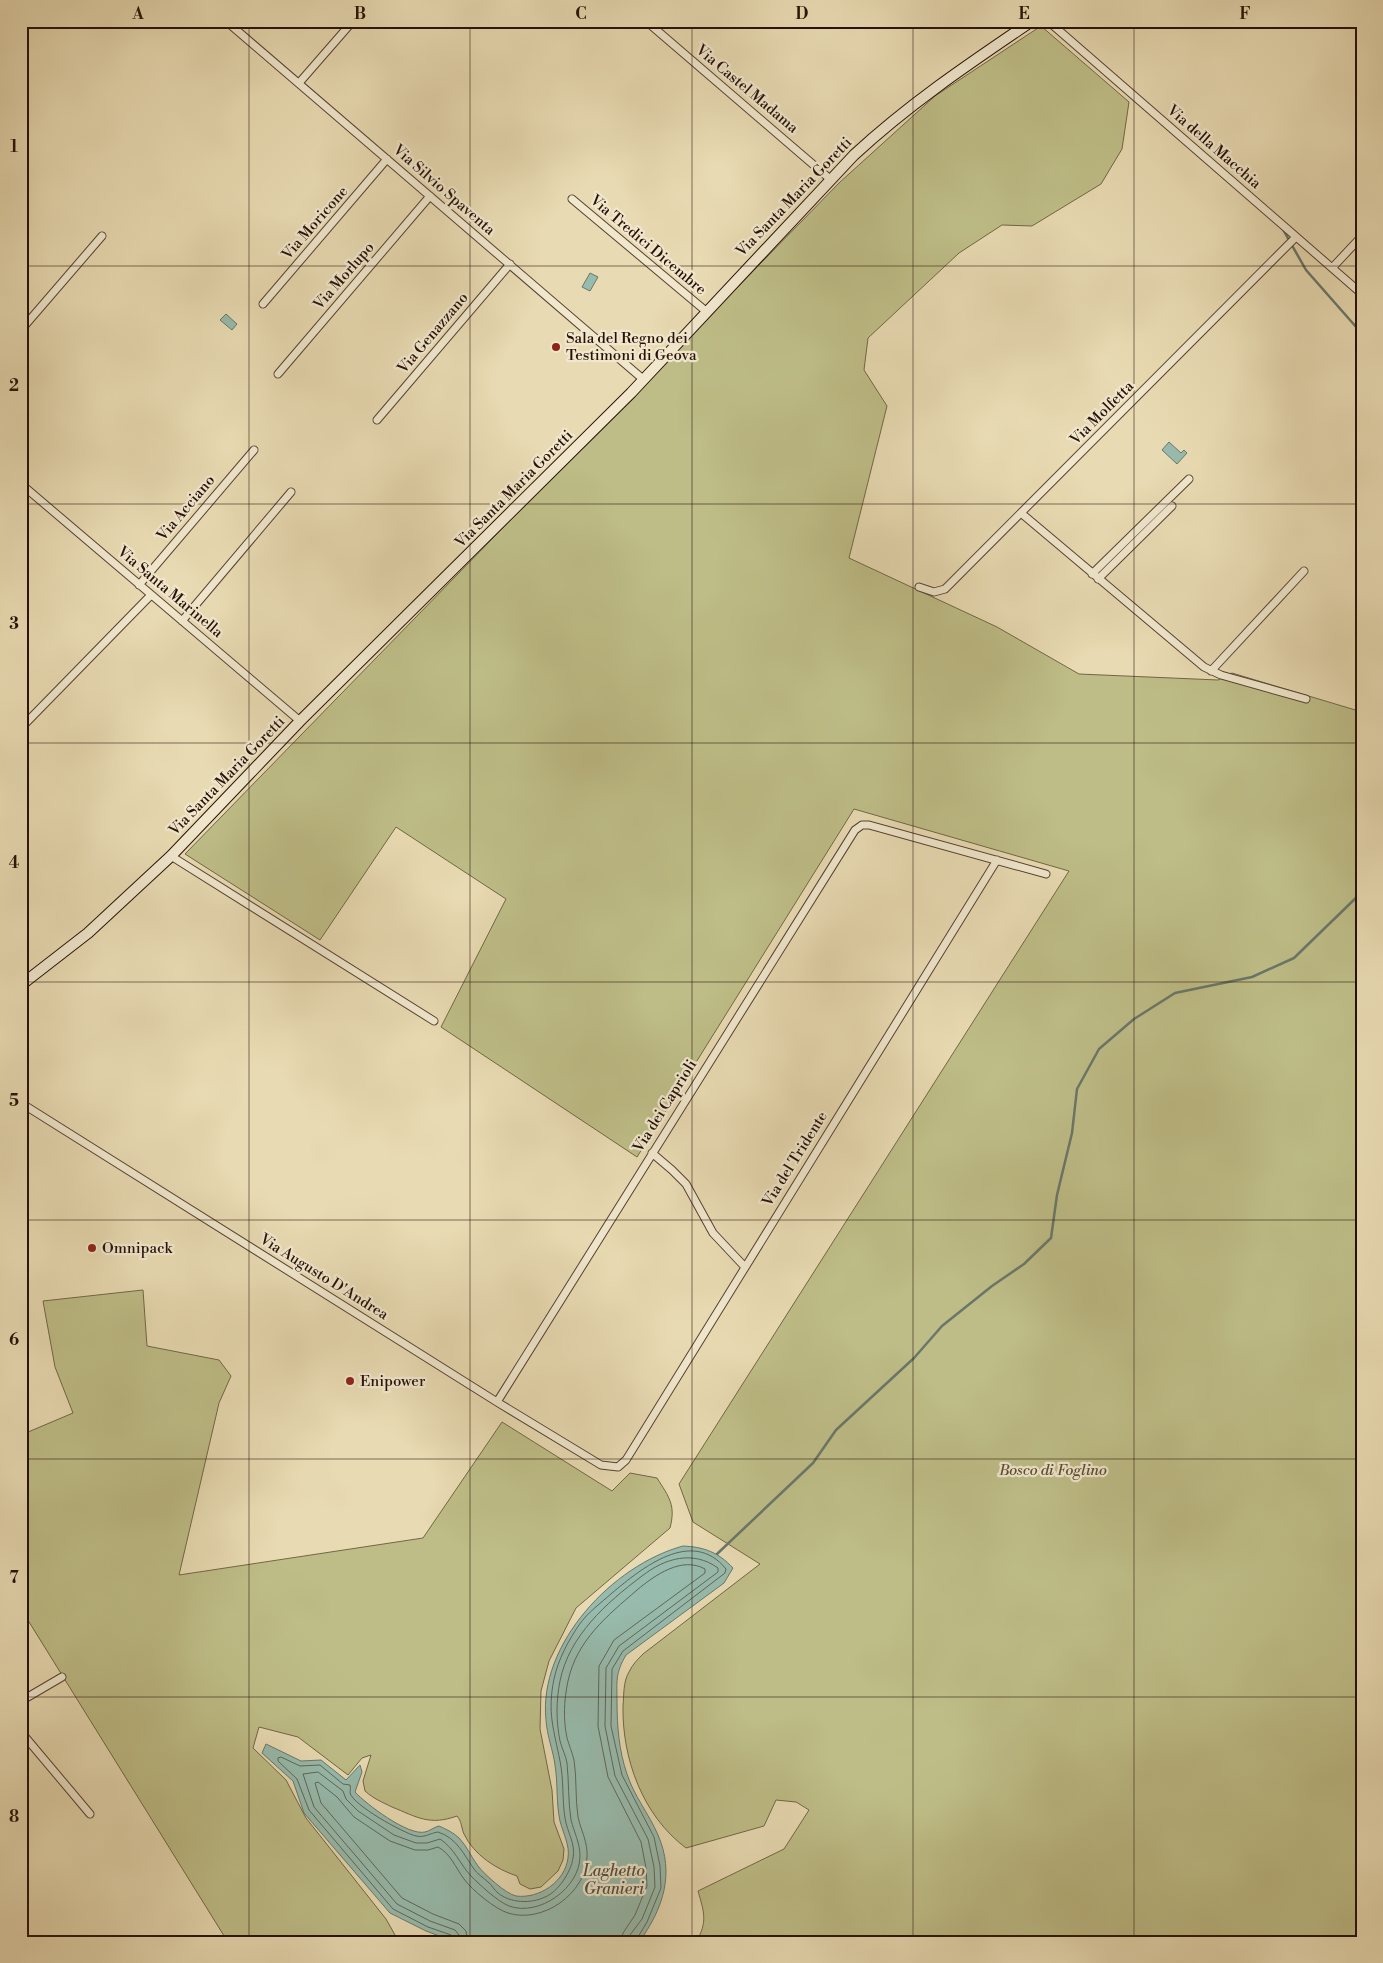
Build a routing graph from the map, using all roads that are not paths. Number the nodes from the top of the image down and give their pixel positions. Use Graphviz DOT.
graph roads {
  1 [pos="353,21"];
  2 [pos="646,21"];
  3 [pos="1032,21"];
  4 [pos="1048,21"];
  5 [pos="228,22"];
  6 [pos="299,83"];
  7 [pos="387,160"];
  8 [pos="830,178"];
  9 [pos="430,196"];
  10 [pos="572,199"];
  11 [pos="102,236"];
  12 [pos="1362,236"];
  13 [pos="1295,237"];
  14 [pos="510,264"];
  15 [pos="1332,268"];
  16 [pos="1362,294"];
  17 [pos="263,304"];
  18 [pos="707,312"];
  19 [pos="21,330"];
  20 [pos="278,374"];
  21 [pos="644,380"];
  22 [pos="378,420"];
  23 [pos="254,450"];
  24 [pos="1189,478"];
  25 [pos="22,488"];
  26 [pos="291,492"];
  27 [pos="1172,506"];
  28 [pos="1021,513"];
  29 [pos="1304,571"];
  30 [pos="1092,574"];
  31 [pos="1098,579"];
  32 [pos="139,584"];
  33 [pos="919,587"];
  34 [pos="151,595"];
  35 [pos="182,621"];
  36 [pos="1210,671"];
  37 [pos="1306,698"];
  38 [pos="300,721"];
  39 [pos="21,728"];
  40 [pos="171,856"];
  41 [pos="997,860"];
  42 [pos="1046,874"];
  43 [pos="21,985"];
  44 [pos="434,1021"];
  45 [pos="21,1103"];
  46 [pos="652,1154"];
  47 [pos="744,1266"];
  48 [pos="497,1402"];
  49 [pos="614,1468"];
  50 [pos="62,1677"];
  51 [pos="21,1701"];
  52 [pos="21,1732"];
  53 [pos="90,1814"];
  1 -- 6 [label="street"];
  2 -- 8 [label="street, Via Castel Madama"];
  3 -- 8 [label="main road, Via Santa Maria Goretti"];
  4 -- 13 [label="street, Via della Macchia"];
  5 -- 6 [label="street, Via Silvio Spaventa"];
  6 -- 7 [label="street, Via Silvio Spaventa"];
  7 -- 9 [label="street, Via Silvio Spaventa"];
  7 -- 17 [label="street, Via Moricone"];
  8 -- 18 [label="main road, Via Santa Maria Goretti"];
  9 -- 14 [label="street, Via Silvio Spaventa"];
  9 -- 20 [label="street, Via Morlupo"];
  10 -- 18 [label="street, Via Tredici Dicembre"];
  11 -- 19 [label="street"];
  12 -- 15 [label="street"];
  13 -- 15 [label="street, Via della Macchia"];
  13 -- 28 [label="street, Via Molfetta"];
  14 -- 21 [label="street, Via Silvio Spaventa"];
  14 -- 22 [label="street, Via Genazzano"];
  15 -- 16 [label="street, Via della Macchia"];
  18 -- 21 [label="main road, Via Santa Maria Goretti"];
  21 -- 38 [label="main road, Via Santa Maria Goretti"];
  23 -- 32 [label="street, Via Acciano"];
  24 -- 30 [label="street"];
  25 -- 32 [label="street, Via Santa Marinella"];
  26 -- 35 [label="street"];
  27 -- 31 [label="street"];
  28 -- 30 [label="street"];
  28 -- 33 [label="street, Via Molfetta"];
  29 -- 36 [label="street"];
  30 -- 31 [label="street"];
  31 -- 36 [label="street"];
  32 -- 34 [label="street, Via Santa Marinella"];
  34 -- 35 [label="street, Via Santa Marinella"];
  34 -- 39 [label="street"];
  35 -- 38 [label="street, Via Santa Marinella"];
  36 -- 37 [label="street"];
  38 -- 40 [label="main road, Via Santa Maria Goretti"];
  40 -- 43 [label="main road, Via Santa Maria Goretti"];
  40 -- 44 [label="street"];
  41 -- 42 [label="street"];
  41 -- 46 [label="street, Via dei Caprioli"];
  41 -- 47 [label="street, Via del Tridente"];
  45 -- 48 [label="street, Via Augusto D'Andrea"];
  46 -- 47 [label="street"];
  46 -- 48 [label="street, Via dei Caprioli"];
  47 -- 49 [label="street, Via del Tridente"];
  48 -- 49 [label="street, Via Augusto D'Andrea"];
  50 -- 51 [label="street"];
  52 -- 53 [label="street"];
}
